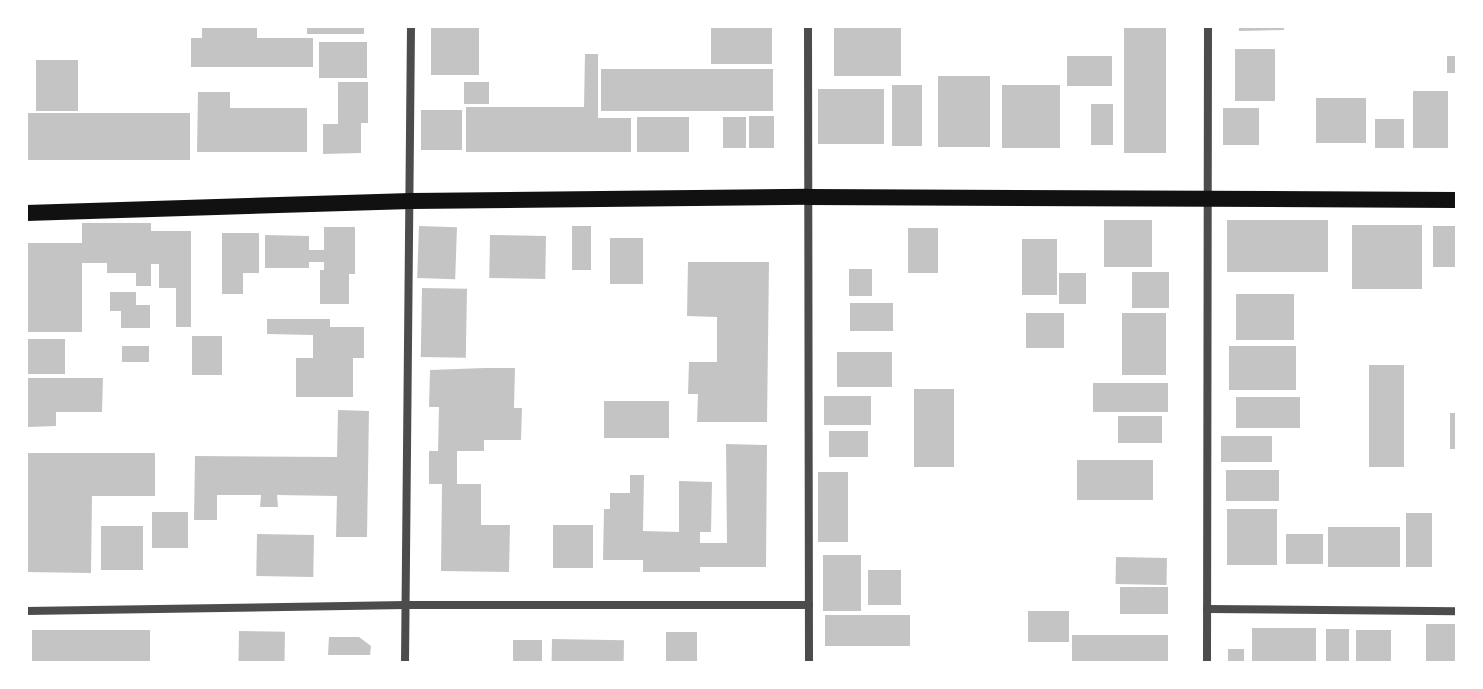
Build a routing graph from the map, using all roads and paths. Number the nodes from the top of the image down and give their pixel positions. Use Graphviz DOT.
graph roads {
  1 [pos="411,26"];
  2 [pos="808,26"];
  3 [pos="1208,26"];
  4 [pos="808,197"];
  5 [pos="1207,197"];
  6 [pos="1457,200"];
  7 [pos="411,201"];
  8 [pos="26,213"];
  9 [pos="406,605"];
  10 [pos="809,605"];
  11 [pos="1207,609"];
  12 [pos="26,611"];
  13 [pos="1457,611"];
  14 [pos="405,663"];
  15 [pos="809,663"];
  16 [pos="1207,663"];
  1 -- 7 [label="street"];
  2 -- 4 [label="street"];
  3 -- 5 [label="street"];
  4 -- 5 [label="main road"];
  4 -- 7 [label="main road"];
  4 -- 10 [label="street"];
  5 -- 6 [label="main road"];
  5 -- 11 [label="street"];
  7 -- 8 [label="main road"];
  7 -- 9 [label="street"];
  9 -- 10 [label="street"];
  9 -- 12 [label="street"];
  9 -- 14 [label="street"];
  10 -- 15 [label="street"];
  11 -- 13 [label="street"];
  11 -- 16 [label="street"];
}
